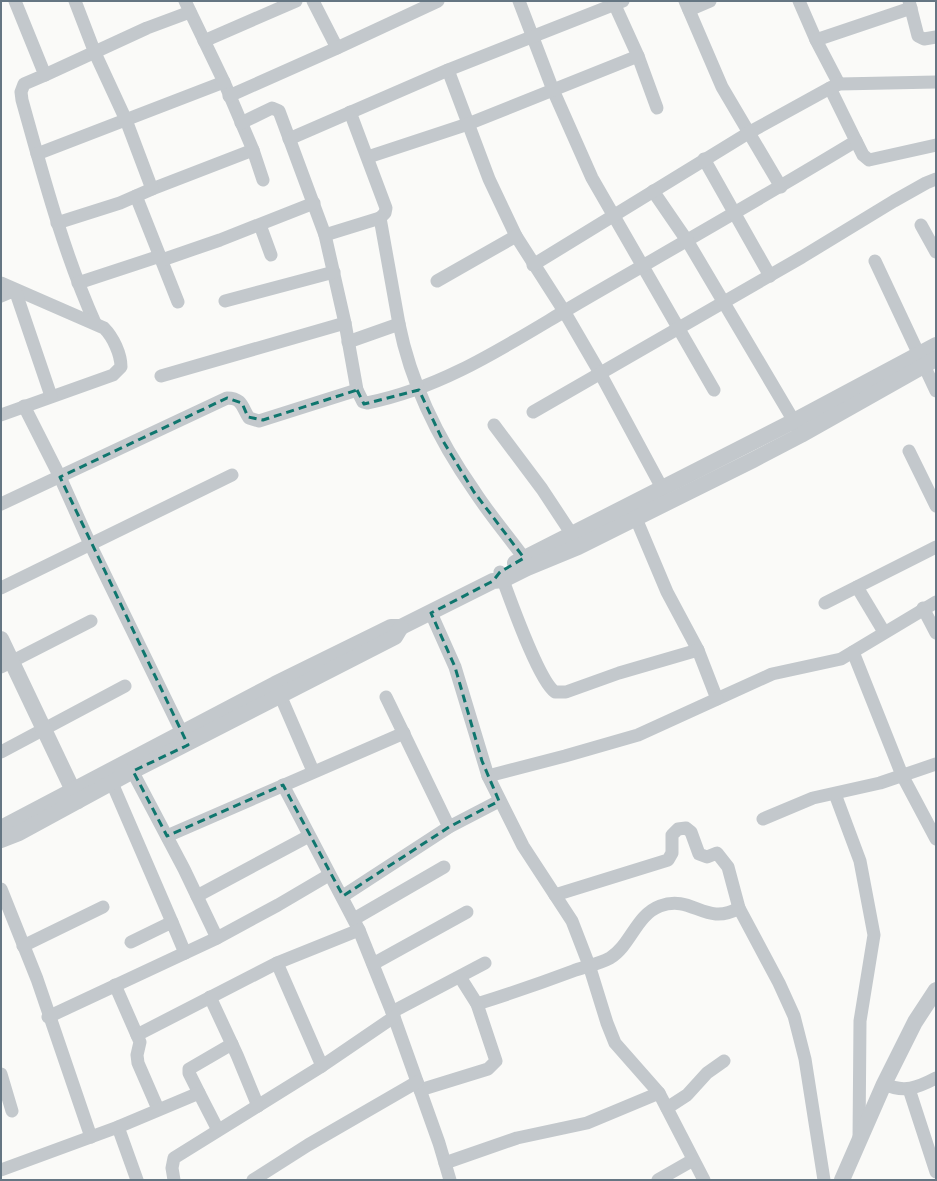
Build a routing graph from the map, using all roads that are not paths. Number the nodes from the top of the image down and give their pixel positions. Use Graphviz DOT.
graph roads {
  1 [pos="16,1"];
  2 [pos="75,1"];
  3 [pos="296,1"];
  4 [pos="313,1"];
  5 [pos="438,1"];
  6 [pos="519,1"];
  7 [pos="710,1"];
  8 [pos="799,1"];
  9 [pos="617,2"];
  10 [pos="910,4"];
  11 [pos="187,6"];
  12 [pos="687,6"];
  13 [pos="936,37"];
  14 [pos="534,38"];
  15 [pos="816,40"];
  16 [pos="204,41"];
  17 [pos="337,48"];
  18 [pos="95,53"];
  19 [pos="638,56"];
  20 [pos="448,70"];
  21 [pos="45,75"];
  22 [pos="224,82"];
  23 [pos="936,82"];
  24 [pos="835,86"];
  25 [pos="553,90"];
  26 [pos="230,96"];
  27 [pos="657,108"];
  28 [pos="350,112"];
  29 [pos="126,120"];
  30 [pos="241,123"];
  31 [pos="468,124"];
  32 [pos="750,132"];
  33 [pos="290,139"];
  34 [pos="856,141"];
  35 [pos="936,144"];
  36 [pos="252,150"];
  37 [pos="37,154"];
  38 [pos="368,157"];
  39 [pos="704,159"];
  40 [pos="936,179"];
  41 [pos="263,180"];
  42 [pos="781,187"];
  43 [pos="152,189"];
  44 [pos="653,191"];
  45 [pos="136,196"];
  46 [pos="314,203"];
  47 [pos="736,214"];
  48 [pos="614,215"];
  49 [pos="380,218"];
  50 [pos="58,223"];
  51 [pos="260,224"];
  52 [pos="921,225"];
  53 [pos="324,236"];
  54 [pos="516,236"];
  55 [pos="688,242"];
  56 [pos="936,252"];
  57 [pos="272,256"];
  58 [pos="161,258"];
  59 [pos="875,260"];
  60 [pos="533,265"];
  61 [pos="643,266"];
  62 [pos="334,272"];
  63 [pos="770,276"];
  64 [pos="437,281"];
  65 [pos="1,283"];
  66 [pos="78,283"];
  67 [pos="15,290"];
  68 [pos="1,296"];
  69 [pos="178,302"];
  70 [pos="225,302"];
  71 [pos="723,303"];
  72 [pos="564,311"];
  73 [pos="95,323"];
  74 [pos="345,323"];
  75 [pos="399,324"];
  76 [pos="678,328"];
  77 [pos="348,342"];
  78 [pos="936,345"];
  79 [pos="926,360"];
  80 [pos="600,373"];
  81 [pos="161,376"];
  82 [pos="891,377"];
  83 [pos="357,390"];
  84 [pos="419,390"];
  85 [pos="714,390"];
  86 [pos="936,391"];
  87 [pos="51,396"];
  88 [pos="24,406"];
  89 [pos="533,412"];
  90 [pos="1,415"];
  91 [pos="794,421"];
  92 [pos="494,425"];
  93 [pos="801,436"];
  94 [pos="908,451"];
  95 [pos="232,475"];
  96 [pos="60,476"];
  97 [pos="662,488"];
  98 [pos="1,504"];
  99 [pos="936,506"];
  100 [pos="633,511"];
  101 [pos="570,534"];
  102 [pos="90,544"];
  103 [pos="936,548"];
  104 [pos="524,558"];
  105 [pos="498,578"];
  106 [pos="857,587"];
  107 [pos="1,588"];
  108 [pos="936,602"];
  109 [pos="825,603"];
  110 [pos="923,608"];
  111 [pos="431,612"];
  112 [pos="91,621"];
  113 [pos="884,632"];
  114 [pos="936,633"];
  115 [pos="1,639"];
  116 [pos="698,650"];
  117 [pos="853,652"];
  118 [pos="7,664"];
  119 [pos="125,686"];
  120 [pos="278,690"];
  121 [pos="386,697"];
  122 [pos="717,699"];
  123 [pos="45,730"];
  124 [pos="404,733"];
  125 [pos="185,739"];
  126 [pos="1,752"];
  127 [pos="936,764"];
  128 [pos="130,766"];
  129 [pos="313,771"];
  130 [pos="902,775"];
  131 [pos="488,776"];
  132 [pos="112,783"];
  133 [pos="283,785"];
  134 [pos="835,794"];
  135 [pos="76,797"];
  136 [pos="499,801"];
  137 [pos="763,819"];
  138 [pos="449,827"];
  139 [pos="1,828"];
  140 [pos="167,836"];
  141 [pos="309,836"];
  142 [pos="936,839"];
  143 [pos="1,840"];
  144 [pos="444,867"];
  145 [pos="329,875"];
  146 [pos="1,889"];
  147 [pos="197,896"];
  148 [pos="342,896"];
  149 [pos="555,896"];
  150 [pos="103,907"];
  151 [pos="739,908"];
  152 [pos="467,912"];
  153 [pos="172,922"];
  154 [pos="357,924"];
  155 [pos="217,938"];
  156 [pos="130,942"];
  157 [pos="23,946"];
  158 [pos="185,953"];
  159 [pos="277,963"];
  160 [pos="485,963"];
  161 [pos="373,964"];
  162 [pos="589,965"];
  163 [pos="460,977"];
  164 [pos="114,985"];
  165 [pos="936,990"];
  166 [pos="210,997"];
  167 [pos="477,1004"];
  168 [pos="393,1015"];
  169 [pos="48,1017"];
  170 [pos="137,1035"];
  171 [pos="232,1044"];
  172 [pos="724,1061"];
  173 [pos="322,1066"];
  174 [pos="1,1074"];
  175 [pos="936,1078"];
  176 [pos="884,1084"];
  177 [pos="418,1086"];
  178 [pos="909,1089"];
  179 [pos="199,1092"];
  180 [pos="659,1093"];
  181 [pos="258,1106"];
  182 [pos="667,1108"];
  183 [pos="158,1109"];
  184 [pos="12,1111"];
  185 [pos="118,1127"];
  186 [pos="218,1130"];
  187 [pos="91,1137"];
  188 [pos="859,1140"];
  189 [pos="693,1160"];
  190 [pos="445,1163"];
  191 [pos="1,1170"];
  192 [pos="936,1172"];
  193 [pos="137,1180"];
  194 [pos="174,1180"];
  195 [pos="253,1180"];
  196 [pos="450,1180"];
  197 [pos="658,1180"];
  198 [pos="704,1180"];
  199 [pos="824,1180"];
  200 [pos="842,1180"];
  1 -- 21 [label="street"];
  2 -- 18 [label="street"];
  3 -- 16 [label="street"];
  4 -- 17 [label="street"];
  5 -- 17 [label="street"];
  6 -- 14 [label="street"];
  7 -- 12 [label="street"];
  8 -- 15 [label="street"];
  9 -- 14 [label="street"];
  9 -- 19 [label="street"];
  10 -- 13 [label="street"];
  10 -- 15 [label="street"];
  11 -- 16 [label="street"];
  11 -- 18 [label="street"];
  12 -- 32 [label="street"];
  14 -- 20 [label="street"];
  14 -- 25 [label="street"];
  15 -- 24 [label="street"];
  16 -- 22 [label="street"];
  17 -- 26 [label="street"];
  18 -- 21 [label="street"];
  18 -- 29 [label="street"];
  19 -- 25 [label="street"];
  19 -- 27 [label="street"];
  20 -- 28 [label="street"];
  20 -- 31 [label="street"];
  21 -- 37 [label="street"];
  22 -- 26 [label="street"];
  22 -- 29 [label="street"];
  23 -- 24 [label="street"];
  24 -- 32 [label="street"];
  24 -- 34 [label="street"];
  25 -- 31 [label="street"];
  25 -- 48 [label="street"];
  26 -- 30 [label="street"];
  28 -- 33 [label="street"];
  28 -- 38 [label="street"];
  29 -- 37 [label="street"];
  29 -- 43 [label="street"];
  30 -- 33 [label="street"];
  30 -- 36 [label="street"];
  31 -- 38 [label="street"];
  31 -- 54 [label="street"];
  32 -- 39 [label="street"];
  32 -- 42 [label="street"];
  33 -- 46 [label="street"];
  34 -- 35 [label="street"];
  34 -- 42 [label="street"];
  36 -- 41 [label="street"];
  36 -- 43 [label="street"];
  37 -- 50 [label="street"];
  38 -- 49 [label="street"];
  39 -- 44 [label="street"];
  39 -- 47 [label="street"];
  40 -- 63 [label="street"];
  42 -- 47 [label="street"];
  43 -- 45 [label="street"];
  44 -- 48 [label="street"];
  44 -- 55 [label="street"];
  45 -- 50 [label="street"];
  45 -- 58 [label="street"];
  46 -- 51 [label="street"];
  46 -- 53 [label="street"];
  47 -- 55 [label="street"];
  47 -- 63 [label="street"];
  48 -- 60 [label="street"];
  48 -- 61 [label="street"];
  49 -- 53 [label="street"];
  49 -- 75 [label="street"];
  50 -- 66 [label="street"];
  51 -- 57 [label="street"];
  51 -- 58 [label="street"];
  52 -- 56 [label="street"];
  53 -- 62 [label="street"];
  54 -- 60 [label="street"];
  54 -- 64 [label="street"];
  55 -- 61 [label="street"];
  55 -- 71 [label="street"];
  58 -- 66 [label="street"];
  58 -- 69 [label="street"];
  59 -- 79 [label="street"];
  60 -- 72 [label="street"];
  61 -- 72 [label="street"];
  61 -- 76 [label="street"];
  62 -- 70 [label="street"];
  62 -- 74 [label="street"];
  63 -- 71 [label="street"];
  65 -- 67 [label="street"];
  66 -- 73 [label="street"];
  67 -- 68 [label="street"];
  67 -- 73 [label="street"];
  67 -- 87 [label="street"];
  71 -- 76 [label="street"];
  71 -- 91 [label="street"];
  72 -- 80 [label="street"];
  72 -- 84 [label="street"];
  73 -- 87 [label="street"];
  74 -- 77 [label="street"];
  74 -- 81 [label="street"];
  75 -- 77 [label="street"];
  75 -- 84 [label="street"];
  76 -- 80 [label="street"];
  76 -- 85 [label="street"];
  77 -- 83 [label="street"];
  78 -- 79 [label="street"];
  79 -- 82 [label="street"];
  79 -- 86 [label="street"];
  80 -- 89 [label="street"];
  80 -- 97 [label="street"];
  82 -- 91 [label="street"];
  82 -- 93 [label="street"];
  83 -- 84 [label="street"];
  83 -- 96 [label="street"];
  84 -- 104 [label="street"];
  87 -- 88 [label="street"];
  88 -- 90 [label="street"];
  88 -- 96 [label="street"];
  91 -- 93 [label="street"];
  91 -- 97 [label="street"];
  92 -- 101 [label="street"];
  93 -- 100 [label="street"];
  94 -- 99 [label="street"];
  95 -- 102 [label="street"];
  96 -- 98 [label="street"];
  96 -- 102 [label="street"];
  97 -- 100 [label="street"];
  100 -- 101 [label="street"];
  100 -- 105 [label="street"];
  100 -- 116 [label="street"];
  101 -- 104 [label="street"];
  102 -- 107 [label="street"];
  102 -- 125 [label="street"];
  103 -- 106 [label="street"];
  104 -- 105 [label="street"];
  105 -- 111 [label="street"];
  105 -- 116 [label="street"];
  106 -- 109 [label="street"];
  106 -- 113 [label="street"];
  108 -- 110 [label="street"];
  110 -- 113 [label="street"];
  110 -- 114 [label="street"];
  111 -- 120 [label="street"];
  111 -- 131 [label="street"];
  112 -- 118 [label="street"];
  113 -- 117 [label="street"];
  115 -- 118 [label="street"];
  116 -- 122 [label="street"];
  117 -- 122 [label="street"];
  117 -- 130 [label="street"];
  118 -- 123 [label="street"];
  119 -- 123 [label="street"];
  120 -- 125 [label="street"];
  120 -- 129 [label="street"];
  121 -- 124 [label="street"];
  122 -- 131 [label="street"];
  123 -- 126 [label="street"];
  123 -- 135 [label="street"];
  124 -- 129 [label="street"];
  124 -- 138 [label="street"];
  125 -- 128 [label="street"];
  127 -- 130 [label="street"];
  128 -- 132 [label="street"];
  128 -- 135 [label="street"];
  128 -- 140 [label="street"];
  129 -- 133 [label="street"];
  130 -- 134 [label="street"];
  130 -- 142 [label="street"];
  131 -- 136 [label="street"];
  132 -- 135 [label="street"];
  132 -- 153 [label="street"];
  133 -- 140 [label="street"];
  133 -- 141 [label="street"];
  134 -- 137 [label="street"];
  134 -- 188 [label="street"];
  135 -- 139 [label="street"];
  135 -- 143 [label="street"];
  136 -- 138 [label="street"];
  136 -- 149 [label="street"];
  138 -- 148 [label="street"];
  140 -- 147 [label="street"];
  141 -- 145 [label="street"];
  141 -- 147 [label="street"];
  144 -- 154 [label="street"];
  145 -- 148 [label="street"];
  145 -- 155 [label="street"];
  146 -- 157 [label="street"];
  147 -- 155 [label="street"];
  148 -- 154 [label="street"];
  149 -- 151 [label="street"];
  149 -- 162 [label="street"];
  150 -- 157 [label="street"];
  151 -- 162 [label="street"];
  151 -- 199 [label="street"];
  152 -- 161 [label="street"];
  153 -- 156 [label="street"];
  153 -- 158 [label="street"];
  154 -- 159 [label="street"];
  154 -- 161 [label="street"];
  155 -- 158 [label="street"];
  157 -- 169 [label="street"];
  158 -- 164 [label="street"];
  159 -- 166 [label="street"];
  159 -- 173 [label="street"];
  160 -- 163 [label="street"];
  161 -- 168 [label="street"];
  162 -- 167 [label="street"];
  162 -- 180 [label="street"];
  163 -- 167 [label="street"];
  163 -- 168 [label="street"];
  164 -- 169 [label="street"];
  164 -- 170 [label="street"];
  165 -- 176 [label="street"];
  166 -- 170 [label="street"];
  166 -- 171 [label="street"];
  167 -- 177 [label="street"];
  168 -- 173 [label="street"];
  168 -- 177 [label="street"];
  169 -- 187 [label="street"];
  170 -- 183 [label="street"];
  171 -- 179 [label="street"];
  171 -- 181 [label="street"];
  172 -- 182 [label="street"];
  173 -- 181 [label="street"];
  174 -- 184 [label="street"];
  175 -- 178 [label="street"];
  176 -- 178 [label="street"];
  176 -- 188 [label="street"];
  177 -- 190 [label="street"];
  177 -- 195 [label="street"];
  178 -- 192 [label="street"];
  179 -- 183 [label="street"];
  179 -- 186 [label="street"];
  180 -- 182 [label="street"];
  180 -- 190 [label="street"];
  181 -- 186 [label="street"];
  182 -- 189 [label="street"];
  183 -- 185 [label="street"];
  185 -- 187 [label="street"];
  185 -- 193 [label="street"];
  186 -- 194 [label="street"];
  187 -- 191 [label="street"];
  188 -- 200 [label="street"];
  189 -- 197 [label="street"];
  189 -- 198 [label="street"];
  190 -- 196 [label="street"];
}
